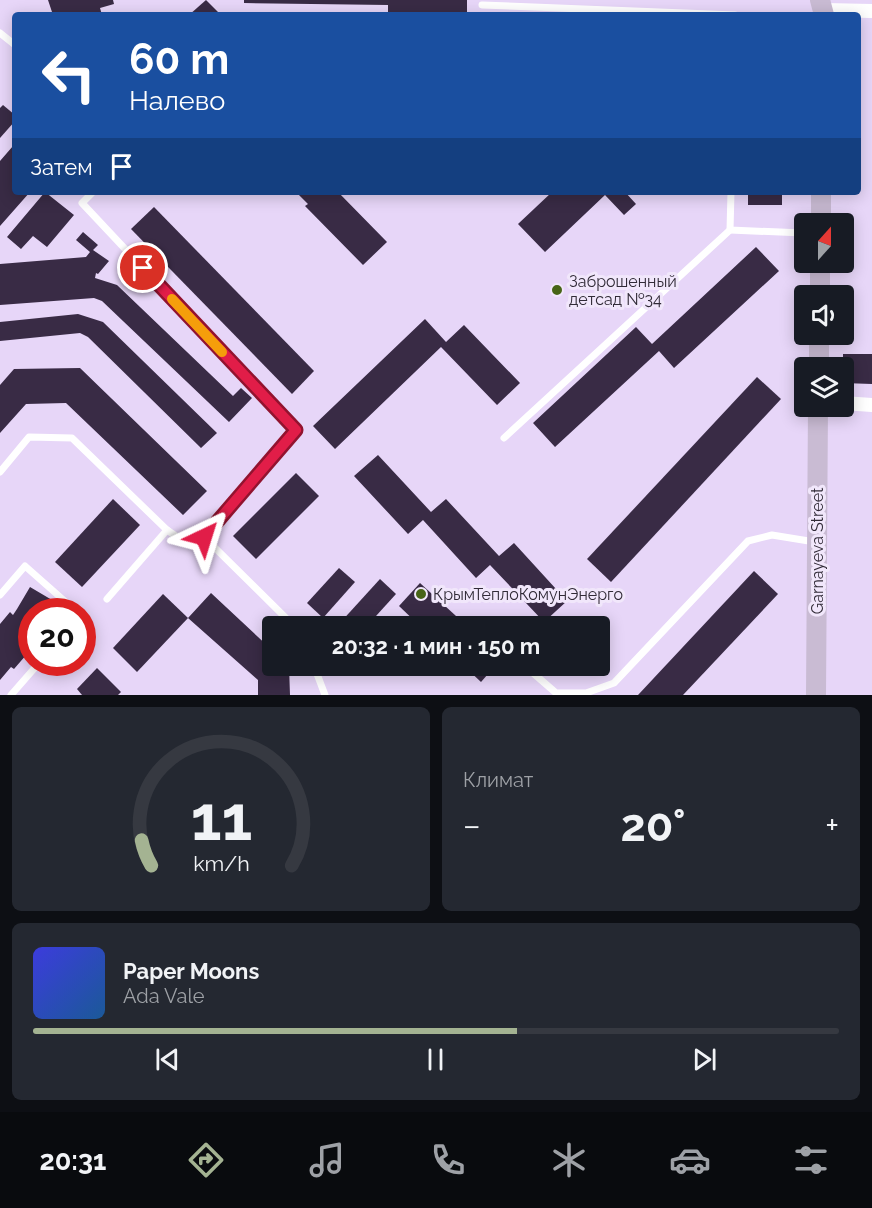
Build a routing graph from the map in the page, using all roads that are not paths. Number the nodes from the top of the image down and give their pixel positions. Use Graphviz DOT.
graph roads {
  1 [pos="482,5"];
  2 [pos="823,8"];
  3 [pos="872,11"];
  4 [pos="659,12"];
  5 [pos="0,33"];
  6 [pos="12,43"];
  7 [pos="90,195"];
  8 [pos="731,195"];
  9 [pos="822,195"];
  10 [pos="821,213"];
  11 [pos="730,230"];
  12 [pos="794,233"];
  13 [pos="854,404"];
  14 [pos="872,405"];
  15 [pos="818,417"];
  16 [pos="504,438"];
  17 [pos="0,472"];
  18 [pos="167,530"];
  19 [pos="204,537"];
  20 [pos="818,543"];
  21 [pos="0,595"];
  22 [pos="61,598"];
  23 [pos="107,599"];
  24 [pos="284,616"];
  25 [pos="28,676"];
  26 [pos="318,676"];
  27 [pos="536,676"];
  28 [pos="11,695"];
  29 [pos="325,695"];
  30 [pos="816,695"];
  1 -- 4 [label="lane"];
  2 -- 3 [label="street"];
  5 -- 6 [label="lane"];
  7 -- 19 [label="lane"];
  8 -- 11 [label="lane"];
  9 -- 10 [label="street"];
  11 -- 12 [label="lane"];
  11 -- 16 [label="lane"];
  13 -- 14 [label="street"];
  15 -- 20 [label="street, Garnayeva Street"];
  17 -- 18 [label="lane"];
  18 -- 19 [label="lane"];
  18 -- 23 [label="lane"];
  19 -- 24 [label="lane"];
  20 -- 27 [label="lane"];
  20 -- 30 [label="street, Garnayeva Street"];
  21 -- 22 [label="lane"];
  25 -- 28 [label="lane"];
  26 -- 29 [label="lane"];
}
